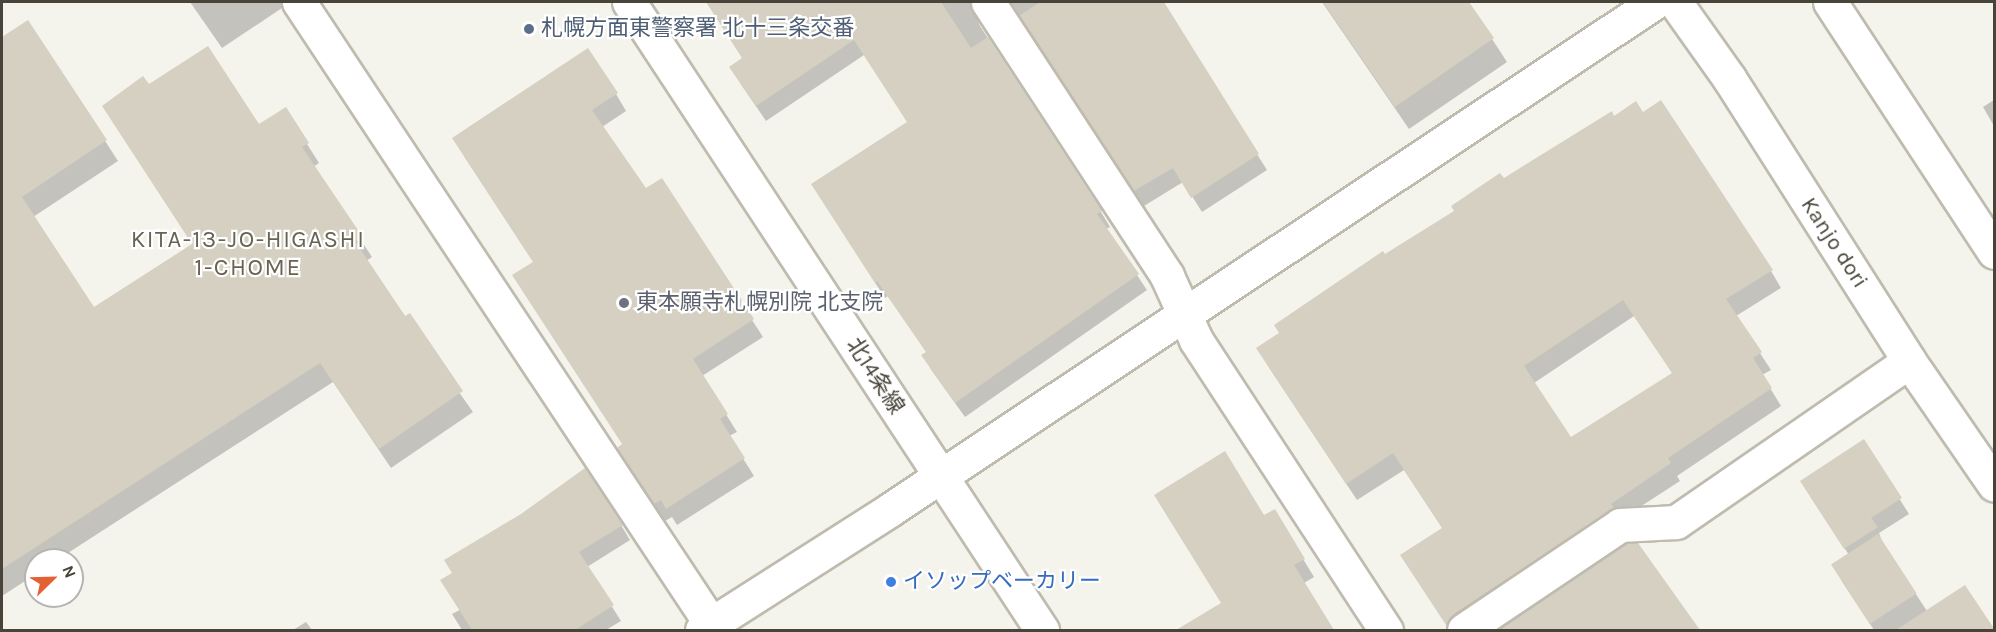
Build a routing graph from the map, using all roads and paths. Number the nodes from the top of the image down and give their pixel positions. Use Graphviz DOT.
graph roads {
  1 [pos="298,2"];
  2 [pos="629,2"];
  3 [pos="988,2"];
  4 [pos="1655,2"];
  5 [pos="1675,2"];
  6 [pos="1830,2"];
  7 [pos="1995,252"];
  8 [pos="1182,314"];
  9 [pos="1909,361"];
  10 [pos="940,477"];
  11 [pos="1995,484"];
  12 [pos="706,627"];
  13 [pos="1042,630"];
  14 [pos="1386,630"];
  15 [pos="1464,630"];
  1 -- 12 [label="street"];
  2 -- 10 [label="street, 北14条線"];
  3 -- 8 [label="street"];
  4 -- 8 [label="street"];
  5 -- 9 [label="street, Kanjo dori"];
  6 -- 7 [label="street"];
  8 -- 10 [label="street"];
  8 -- 14 [label="street"];
  9 -- 11 [label="street, Kanjo dori"];
  9 -- 15 [label="street"];
  10 -- 12 [label="street"];
  10 -- 13 [label="street, 北14条線"];
}
